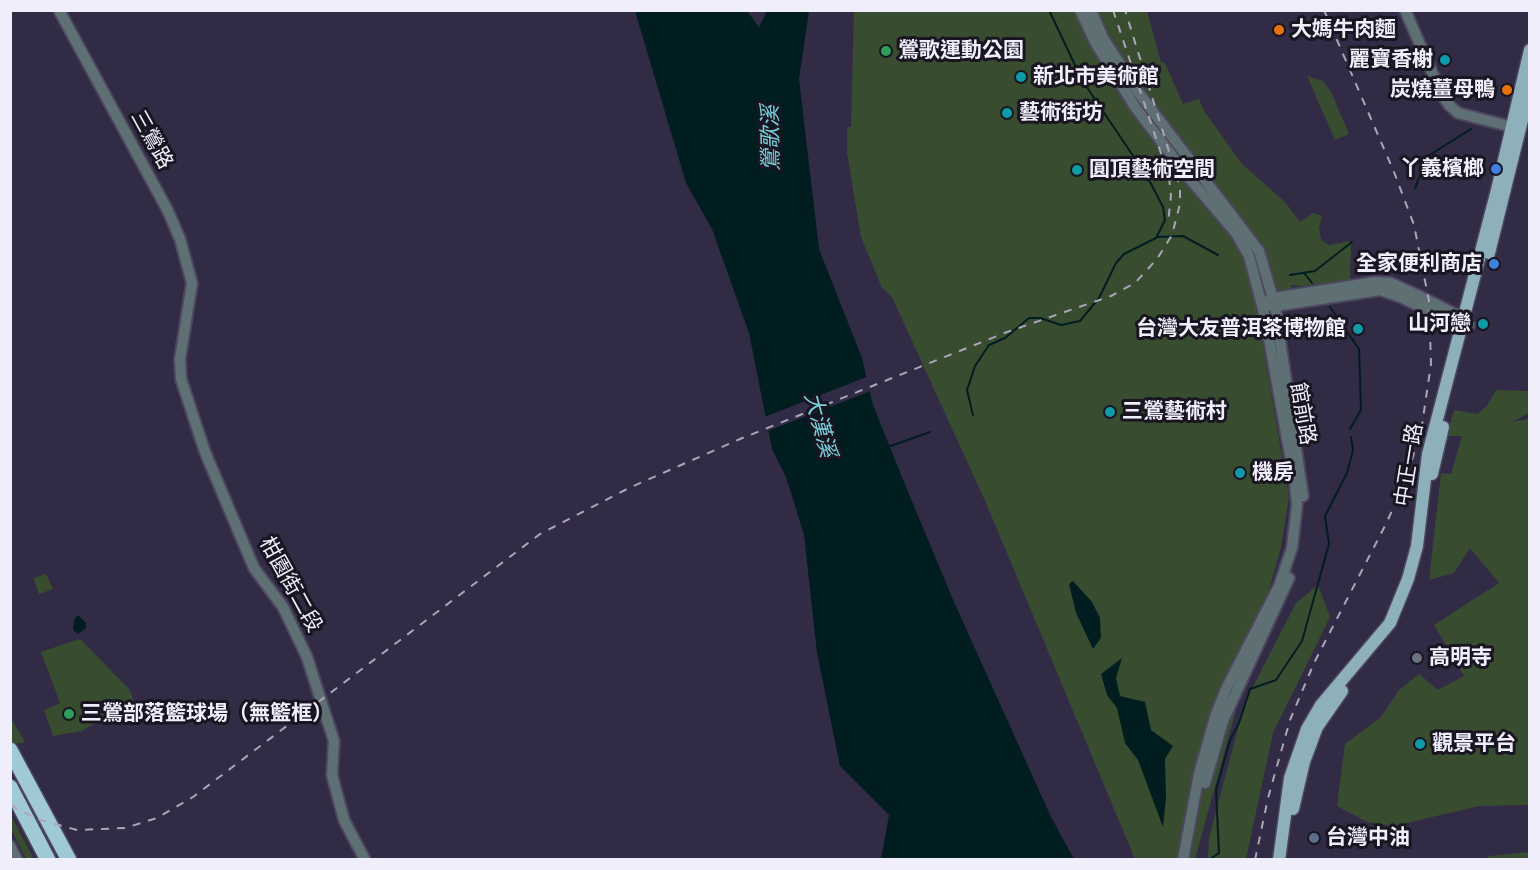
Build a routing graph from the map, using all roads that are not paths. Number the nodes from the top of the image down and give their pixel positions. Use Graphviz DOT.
graph roads {
  1 [pos="59,10"];
  2 [pos="1080,10"];
  3 [pos="1091,10"];
  4 [pos="1406,10"];
  5 [pos="1530,50"];
  6 [pos="1530,88"];
  7 [pos="1516,128"];
  8 [pos="190,294"];
  9 [pos="1274,302"];
  10 [pos="1262,304"];
  11 [pos="1464,323"];
  12 [pos="10,750"];
  13 [pos="10,787"];
  14 [pos="10,846"];
  15 [pos="17,860"];
  16 [pos="48,860"];
  17 [pos="69,860"];
  18 [pos="365,860"];
  19 [pos="1183,860"];
  20 [pos="1190,860"];
  21 [pos="1279,860"];
  22 [pos="1287,860"];
  1 -- 8 [label="street, 三鶯路"];
  2 -- 10 [label="street, 館前路"];
  3 -- 9 [label="street, 館前路"];
  4 -- 7 [label="street"];
  5 -- 7 [label="main road, 中正一路"];
  6 -- 7 [label="main road, 中正一路"];
  7 -- 11 [label="main road, 中正一路"];
  8 -- 18 [label="street, 柑園街二段"];
  9 -- 10 [label="street"];
  9 -- 11 [label="street"];
  9 -- 11 [label="street"];
  9 -- 20 [label="street, 館前路"];
  10 -- 19 [label="street, 館前路"];
  11 -- 21 [label="main road, 中正一路"];
  11 -- 22 [label="main road, 中正一路"];
  12 -- 17 [label="highway"];
  13 -- 16 [label="highway"];
  14 -- 15 [label="street"];
}
